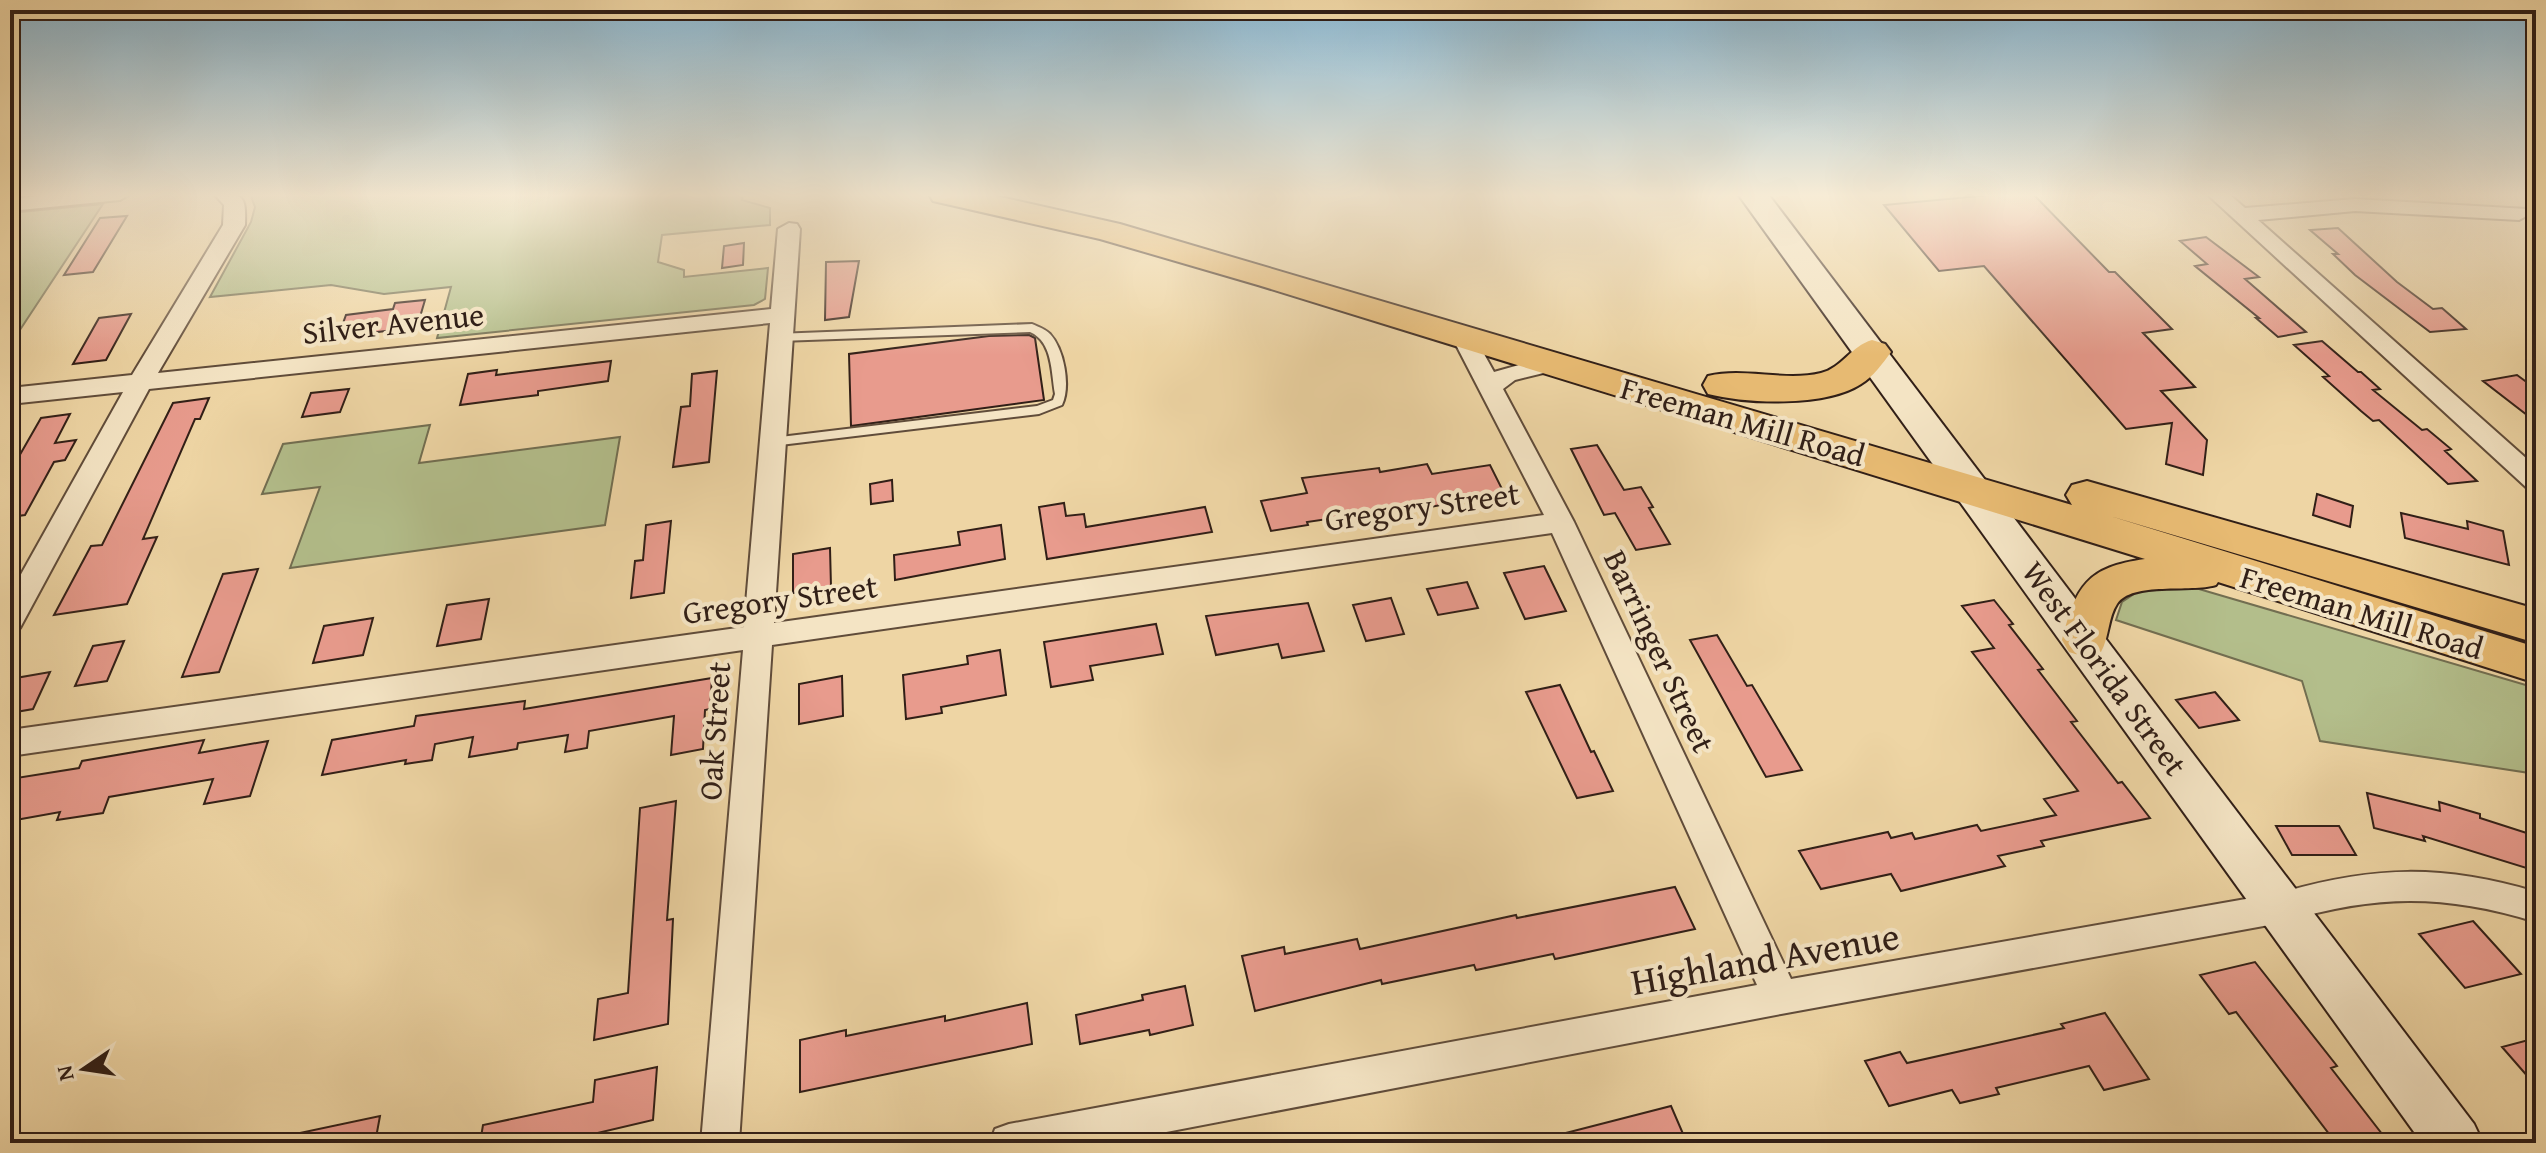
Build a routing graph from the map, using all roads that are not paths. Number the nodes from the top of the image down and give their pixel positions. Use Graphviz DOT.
graph roads {
  1 [pos="221,248"];
  2 [pos="787,248"];
  3 [pos="1164,248"];
  4 [pos="1262,248"];
  5 [pos="1794,248"];
  6 [pos="2276,248"];
  7 [pos="781,326"];
  8 [pos="1465,339"];
  9 [pos="1872,352"];
  10 [pos="1551,364"];
  11 [pos="142,382"];
  12 [pos="1722,385"];
  13 [pos="1490,387"];
  14 [pos="10,396"];
  15 [pos="772,442"];
  16 [pos="1946,453"];
  17 [pos="2536,482"];
  18 [pos="1973,489"];
  19 [pos="1561,522"];
  20 [pos="2242,575"];
  21 [pos="10,620"];
  22 [pos="2536,626"];
  23 [pos="757,639"];
  24 [pos="2085,640"];
  25 [pos="2536,665"];
  26 [pos="10,743"];
  27 [pos="2536,907"];
  28 [pos="2280,908"];
  29 [pos="1781,997"];
  30 [pos="720,1143"];
  31 [pos="1009,1143"];
  32 [pos="2455,1143"];
  1 -- 11 [label="street"];
  2 -- 7 [label="street, Oak Street"];
  3 -- 8 [label="main road, Freeman Mill Road"];
  4 -- 12 [label="main road, Freeman Mill Road"];
  5 -- 9 [label="main road, West Florida Street"];
  6 -- 17 [label="street"];
  7 -- 11 [label="street, Silver Avenue"];
  7 -- 15 [label="street, Oak Street"];
  7 -- 15 [label="lane"];
  8 -- 10 [label="main road, Freeman Mill Road"];
  8 -- 13 [label="street, Barringer Street"];
  9 -- 12 [label="main road"];
  9 -- 16 [label="main road, West Florida Street"];
  10 -- 13 [label="street"];
  10 -- 18 [label="main road, Freeman Mill Road"];
  11 -- 14 [label="street, Silver Avenue"];
  11 -- 21 [label="street"];
  12 -- 16 [label="main road, Freeman Mill Road"];
  13 -- 19 [label="street, Barringer Street"];
  15 -- 23 [label="street, Oak Street"];
  16 -- 18 [label="main road, West Florida Street"];
  16 -- 22 [label="main road, Freeman Mill Road"];
  18 -- 20 [label="main road, Freeman Mill Road"];
  18 -- 24 [label="main road, West Florida Street"];
  19 -- 23 [label="street, Gregory Street"];
  19 -- 29 [label="street, Barringer Street"];
  20 -- 24 [label="main road"];
  20 -- 25 [label="main road, Freeman Mill Road"];
  23 -- 26 [label="street, Gregory Street"];
  23 -- 30 [label="street, Oak Street"];
  24 -- 28 [label="main road, West Florida Street"];
  27 -- 28 [label="street, Highland Avenue"];
  28 -- 29 [label="street, Highland Avenue"];
  28 -- 32 [label="main road, West Florida Street"];
  29 -- 31 [label="street, Highland Avenue"];
}
